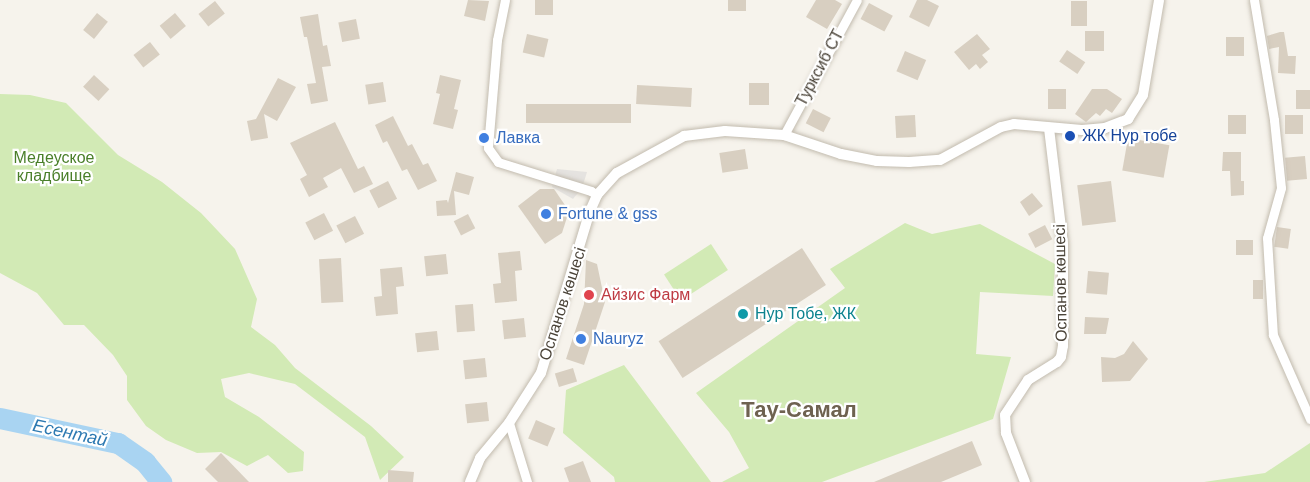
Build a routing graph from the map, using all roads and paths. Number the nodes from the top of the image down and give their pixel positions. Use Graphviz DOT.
graph roads {
  1 [pos="505,0"];
  2 [pos="857,0"];
  3 [pos="1159,0"];
  4 [pos="1254,0"];
  5 [pos="1049,128"];
  6 [pos="784,135"];
  7 [pos="597,195"];
  8 [pos="1310,419"];
  9 [pos="509,423"];
  10 [pos="470,482"];
  11 [pos="527,482"];
  12 [pos="1025,482"];
  1 -- 7 [label="street"];
  2 -- 6 [label="street, Турксиб СТ"];
  3 -- 5 [label="street, Оспанов көшесі"];
  4 -- 8 [label="street"];
  5 -- 6 [label="street, Оспанов көшесі"];
  5 -- 12 [label="street, Оспанов көшесі"];
  6 -- 7 [label="street, Оспанов көшесі"];
  7 -- 9 [label="street, Оспанов көшесі"];
  9 -- 10 [label="street, Оспанов көшесі"];
  9 -- 11 [label="street"];
}
